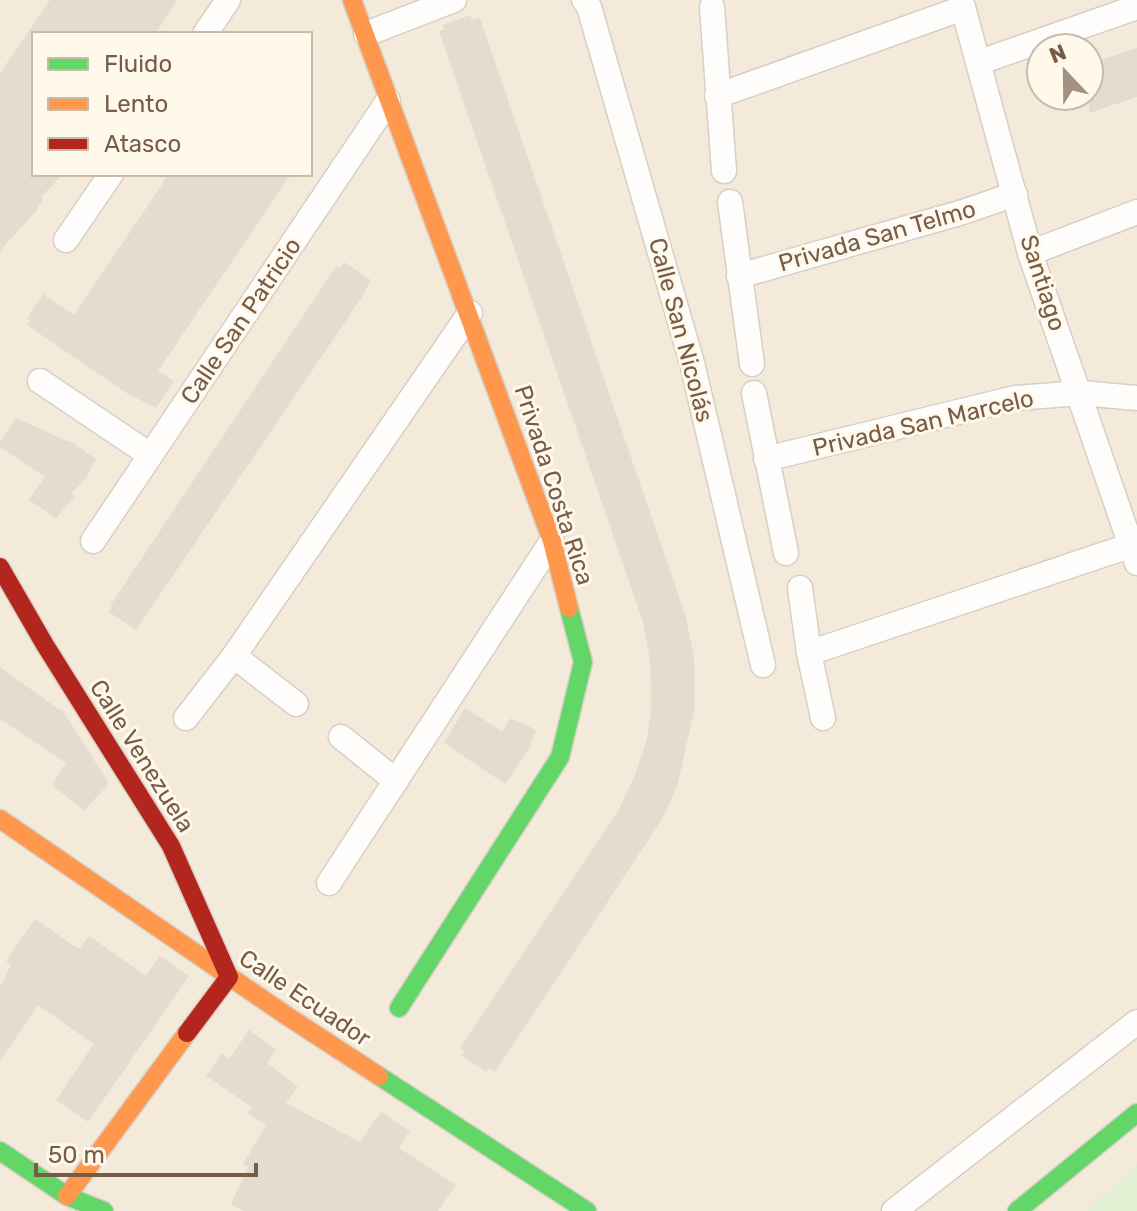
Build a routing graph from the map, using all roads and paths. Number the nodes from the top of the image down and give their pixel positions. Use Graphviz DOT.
graph roads {
  1 [pos="228,0"];
  2 [pos="352,0"];
  3 [pos="454,0"];
  4 [pos="584,0"];
  5 [pos="962,4"];
  6 [pos="712,7"];
  7 [pos="1137,7"];
  8 [pos="206,32"];
  9 [pos="366,34"];
  10 [pos="980,62"];
  11 [pos="717,96"];
  12 [pos="388,101"];
  13 [pos="724,171"];
  14 [pos="110,176"];
  15 [pos="1015,194"];
  16 [pos="730,202"];
  17 [pos="1137,212"];
  18 [pos="66,240"];
  19 [pos="1030,253"];
  20 [pos="739,276"];
  21 [pos="470,313"];
  22 [pos="752,364"];
  23 [pos="40,381"];
  24 [pos="754,393"];
  25 [pos="1081,393"];
  26 [pos="1137,398"];
  27 [pos="150,455"];
  28 [pos="766,459"];
  29 [pos="93,541"];
  30 [pos="552,541"];
  31 [pos="786,553"];
  32 [pos="1134,554"];
  33 [pos="0,567"];
  34 [pos="800,588"];
  35 [pos="809,653"];
  36 [pos="234,656"];
  37 [pos="763,665"];
  38 [pos="296,704"];
  39 [pos="186,718"];
  40 [pos="823,718"];
  41 [pos="341,737"];
  42 [pos="396,781"];
  43 [pos="0,819"];
  44 [pos="329,883"];
  45 [pos="229,977"];
  46 [pos="399,1008"];
  47 [pos="1137,1022"];
  48 [pos="1137,1113"];
  49 [pos="0,1151"];
  50 [pos="67,1196"];
  51 [pos="104,1211"];
  52 [pos="587,1211"];
  53 [pos="894,1211"];
  54 [pos="1017,1211"];
  1 -- 8 [label="street"];
  2 -- 9 [label="street, Privada Costa Rica"];
  3 -- 9 [label="street"];
  4 -- 37 [label="street, Calle San Nicolás"];
  5 -- 10 [label="street, Santiago"];
  5 -- 11 [label="street"];
  6 -- 11 [label="street"];
  7 -- 10 [label="street"];
  9 -- 12 [label="street, Privada Costa Rica"];
  10 -- 15 [label="street, Santiago"];
  11 -- 13 [label="street"];
  12 -- 21 [label="street, Privada Costa Rica"];
  12 -- 27 [label="street, Calle San Patricio"];
  14 -- 18 [label="street"];
  15 -- 19 [label="street, Santiago"];
  15 -- 20 [label="street, Privada San Telmo"];
  16 -- 20 [label="street"];
  17 -- 19 [label="street"];
  19 -- 25 [label="street, Santiago"];
  20 -- 22 [label="street"];
  21 -- 30 [label="street, Privada Costa Rica"];
  21 -- 36 [label="street"];
  23 -- 27 [label="street"];
  24 -- 28 [label="street"];
  25 -- 26 [label="street, Privada San Marcelo"];
  25 -- 28 [label="street, Privada San Marcelo"];
  25 -- 32 [label="street, Santiago"];
  27 -- 29 [label="street, Calle San Patricio"];
  28 -- 31 [label="street"];
  30 -- 42 [label="street"];
  30 -- 46 [label="street, Privada Costa Rica"];
  32 -- 35 [label="street"];
  33 -- 45 [label="street, Calle Venezuela"];
  34 -- 35 [label="street"];
  35 -- 40 [label="street"];
  36 -- 38 [label="street"];
  36 -- 39 [label="street"];
  41 -- 42 [label="street"];
  42 -- 44 [label="street"];
  43 -- 45 [label="street, Calle Ecuador"];
  45 -- 50 [label="street"];
  45 -- 52 [label="street, Calle Ecuador"];
  47 -- 53 [label="street"];
  48 -- 54 [label="street"];
  49 -- 50 [label="street"];
  50 -- 51 [label="street"];
}
